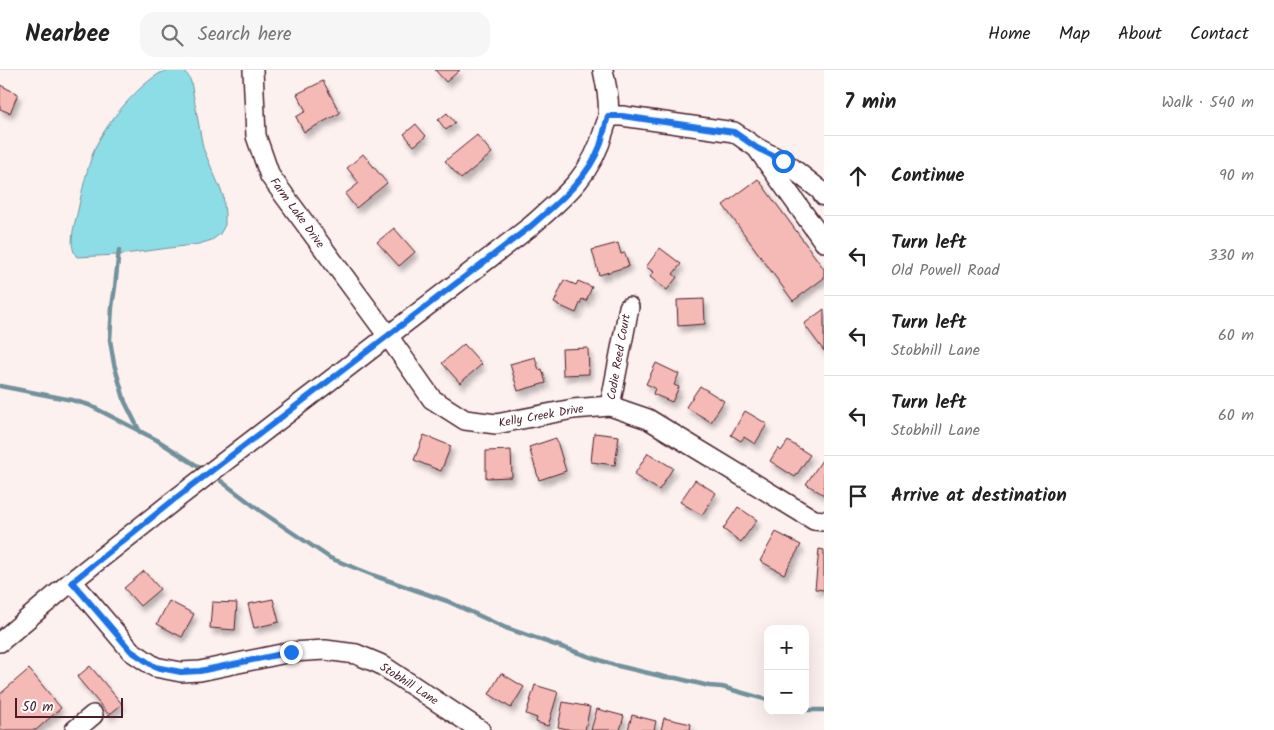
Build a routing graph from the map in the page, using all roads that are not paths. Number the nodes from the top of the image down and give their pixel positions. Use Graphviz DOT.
graph roads {
  1 [pos="253,70"];
  2 [pos="603,70"];
  3 [pos="608,116"];
  4 [pos="757,148"];
  5 [pos="824,196"];
  6 [pos="824,242"];
  7 [pos="629,307"];
  8 [pos="388,336"];
  9 [pos="610,406"];
  10 [pos="824,521"];
  11 [pos="72,582"];
  12 [pos="0,642"];
  13 [pos="93,715"];
  14 [pos="75,730"];
  15 [pos="480,730"];
  1 -- 8 [label="street, Farm Lake Drive"];
  2 -- 3 [label="street"];
  3 -- 4 [label="street"];
  3 -- 8 [label="street"];
  4 -- 5 [label="street"];
  4 -- 6 [label="street"];
  7 -- 9 [label="street, Codie Reed Court"];
  8 -- 9 [label="street, Kelly Creek Drive"];
  8 -- 11 [label="street"];
  9 -- 10 [label="street, Kelly Creek Drive"];
  11 -- 12 [label="street"];
  11 -- 15 [label="street, Stobhill Lane"];
  13 -- 14 [label="street"];
}
